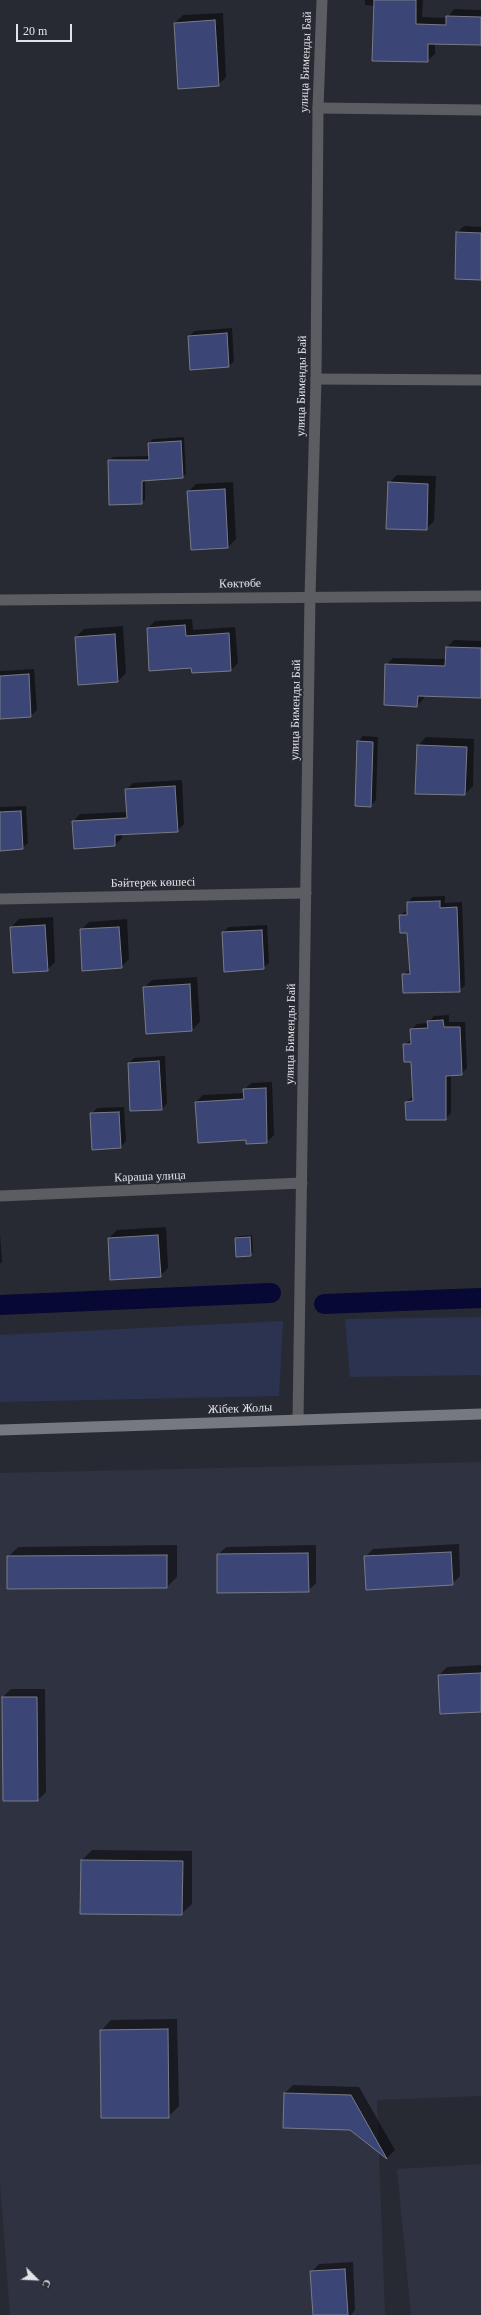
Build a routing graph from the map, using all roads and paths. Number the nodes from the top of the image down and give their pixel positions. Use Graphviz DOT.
graph roads {
  1 [pos="322,0"];
  2 [pos="318,108"];
  3 [pos="481,110"];
  4 [pos="316,379"];
  5 [pos="481,380"];
  6 [pos="310,596"];
  7 [pos="481,596"];
  8 [pos="0,600"];
  9 [pos="306,893"];
  10 [pos="0,899"];
  11 [pos="302,1183"];
  12 [pos="0,1196"];
  13 [pos="481,1414"];
  14 [pos="298,1420"];
  15 [pos="0,1430"];
  1 -- 2 [label="street, улица Бименды Бай"];
  2 -- 3 [label="street"];
  2 -- 4 [label="street, улица Бименды Бай"];
  4 -- 5 [label="street"];
  4 -- 6 [label="street, улица Бименды Бай"];
  6 -- 7 [label="street, Көктөбе"];
  6 -- 8 [label="street, Көктөбе"];
  6 -- 9 [label="street, улица Бименды Бай"];
  9 -- 10 [label="street, Бәйтерек көшесі"];
  9 -- 11 [label="street, улица Бименды Бай"];
  11 -- 12 [label="street, Караша улица"];
  11 -- 14 [label="street, улица Бименды Бай"];
  13 -- 14 [label="main road, Жібек Жолы"];
  14 -- 15 [label="main road, Жібек Жолы"];
}
